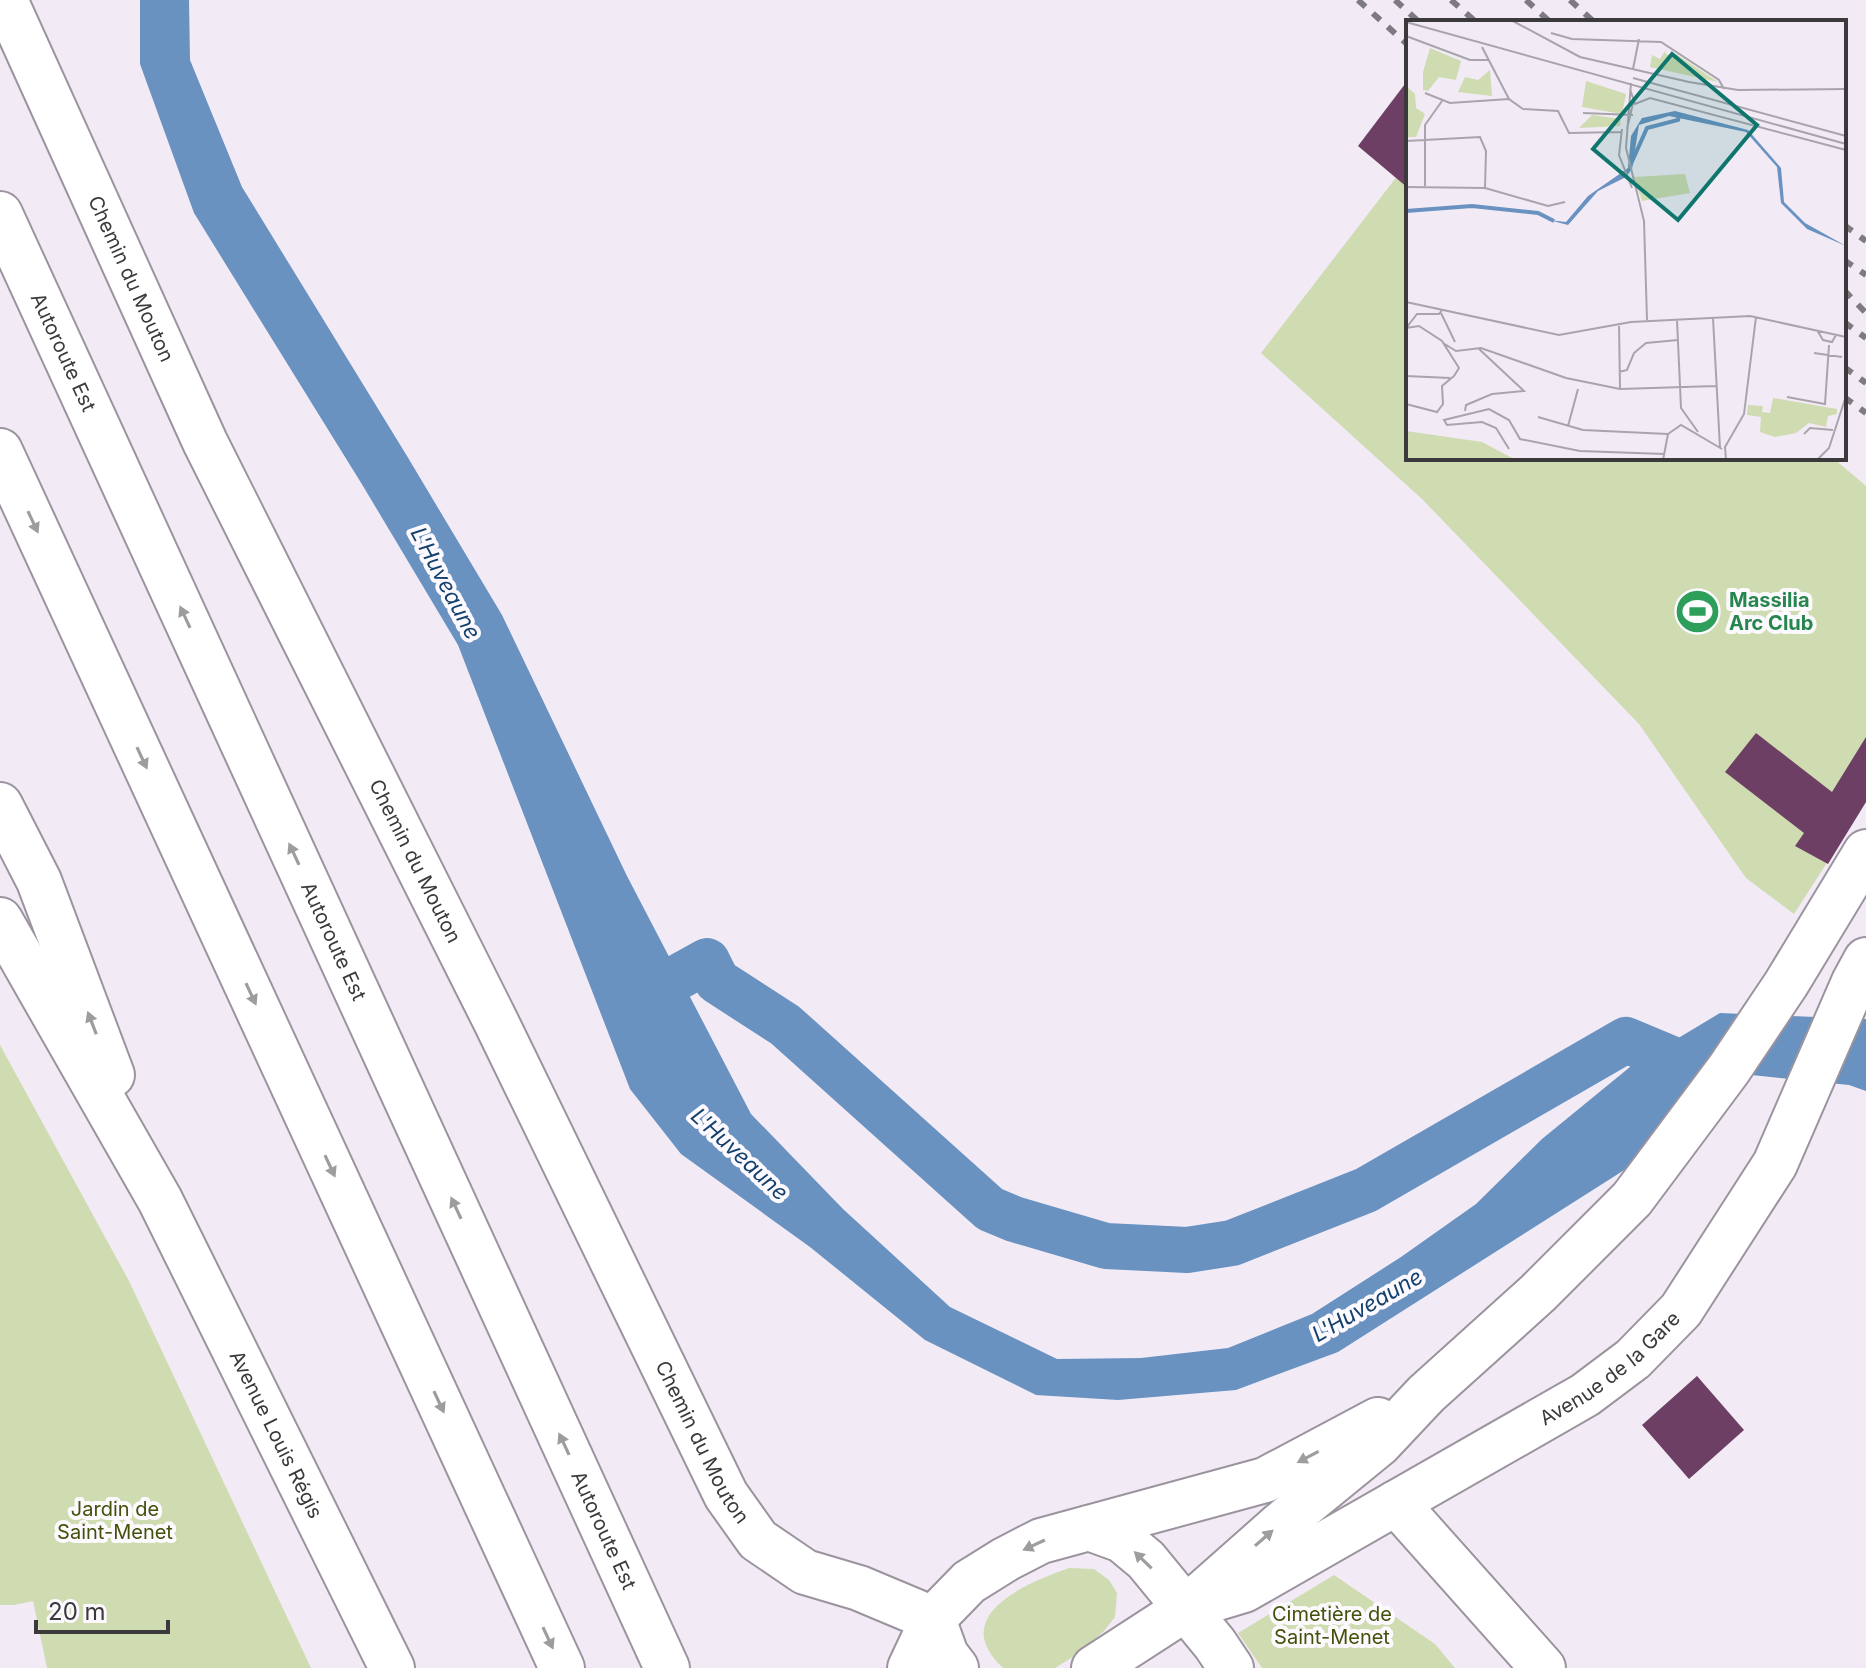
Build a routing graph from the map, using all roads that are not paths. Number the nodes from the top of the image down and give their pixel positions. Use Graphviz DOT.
graph roads {
  1 [pos="5,0"];
  2 [pos="0,214"];
  3 [pos="0,451"];
  4 [pos="0,805"];
  5 [pos="1866,852"];
  6 [pos="0,920"];
  7 [pos="1866,960"];
  8 [pos="160,1200"];
  9 [pos="1426,1394"];
  10 [pos="1396,1503"];
  11 [pos="1089,1528"];
  12 [pos="1185,1609"];
  13 [pos="933,1619"];
  14 [pos="392,1668"];
  15 [pos="562,1668"];
  16 [pos="667,1668"];
  17 [pos="910,1668"];
  18 [pos="956,1668"];
  19 [pos="1094,1668"];
  20 [pos="1231,1668"];
  21 [pos="1543,1668"];
  1 -- 13 [label="main road, Chemin du Mouton"];
  16 -- 2 [label="main road, Autoroute Est, one-way"];
  3 -- 15 [label="main road, one-way"];
  8 -- 4 [label="main road, Avenue Louis Régis, one-way"];
  5 -- 9 [label="main road"];
  6 -- 8 [label="main road, Avenue Louis Régis"];
  7 -- 10 [label="main road, Avenue de la Gare"];
  8 -- 14 [label="main road, Avenue Louis Régis"];
  9 -- 11 [label="main road, one-way"];
  12 -- 9 [label="main road, one-way"];
  10 -- 12 [label="main road, Avenue de la Gare"];
  10 -- 21 [label="main road"];
  12 -- 11 [label="main road, one-way"];
  11 -- 13 [label="main road, one-way"];
  12 -- 19 [label="main road"];
  12 -- 20 [label="main road"];
  13 -- 17 [label="main road"];
  13 -- 18 [label="main road"];
}
